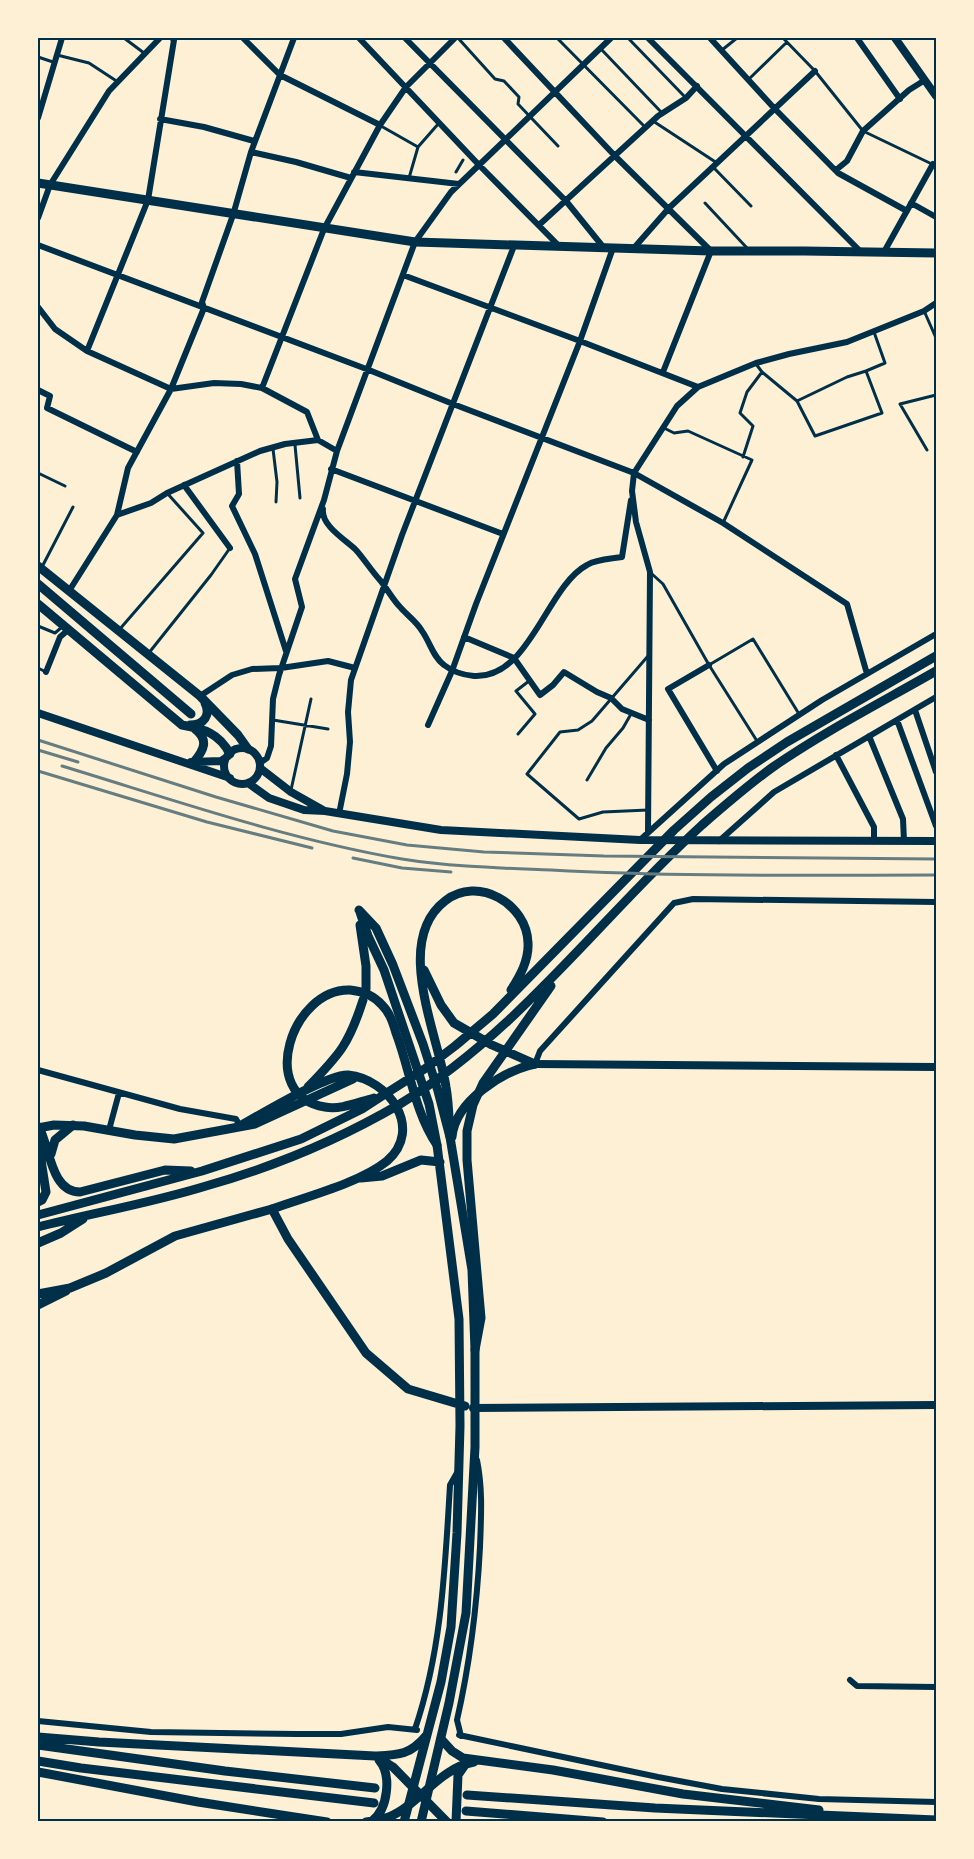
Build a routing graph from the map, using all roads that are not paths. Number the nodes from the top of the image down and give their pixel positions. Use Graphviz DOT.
graph roads {
  1 [pos="62,38"];
  2 [pos="124,38"];
  3 [pos="160,38"];
  4 [pos="172,38"];
  5 [pos="243,38"];
  6 [pos="294,38"];
  7 [pos="359,38"];
  8 [pos="405,38"];
  9 [pos="457,38"];
  10 [pos="507,38"];
  11 [pos="611,38"];
  12 [pos="628,38"];
  13 [pos="648,38"];
  14 [pos="710,38"];
  15 [pos="737,38"];
  16 [pos="783,38"];
  17 [pos="857,38"];
  18 [pos="894,38"];
  19 [pos="558,39"];
  20 [pos="787,42"];
  21 [pos="600,48"];
  22 [pos="722,50"];
  23 [pos="145,54"];
  24 [pos="57,55"];
  25 [pos="38,57"];
  26 [pos="55,63"];
  27 [pos="430,63"];
  28 [pos="584,64"];
  29 [pos="815,71"];
  30 [pos="280,75"];
  31 [pos="749,79"];
  32 [pos="925,80"];
  33 [pos="118,82"];
  34 [pos="697,86"];
  35 [pos="406,87"];
  36 [pos="555,92"];
  37 [pos="936,96"];
  38 [pos="686,99"];
  39 [pos="900,99"];
  40 [pos="774,108"];
  41 [pos="663,114"];
  42 [pos="529,117"];
  43 [pos="38,118"];
  44 [pos="160,119"];
  45 [pos="653,121"];
  46 [pos="440,122"];
  47 [pos="380,125"];
  48 [pos="646,128"];
  49 [pos="862,131"];
  50 [pos="746,135"];
  51 [pos="504,140"];
  52 [pos="254,141"];
  53 [pos="558,146"];
  54 [pos="418,147"];
  55 [pos="250,152"];
  56 [pos="615,156"];
  57 [pos="463,160"];
  58 [pos="715,164"];
  59 [pos="479,165"];
  60 [pos="935,165"];
  61 [pos="836,170"];
  62 [pos="456,172"];
  63 [pos="352,175"];
  64 [pos="409,178"];
  65 [pos="38,183"];
  66 [pos="459,184"];
  67 [pos="50,185"];
  68 [pos="148,200"];
  69 [pos="566,201"];
  70 [pos="705,203"];
  71 [pos="911,203"];
  72 [pos="751,206"];
  73 [pos="669,208"];
  74 [pos="907,212"];
  75 [pos="233,215"];
  76 [pos="936,217"];
  77 [pos="38,218"];
  78 [pos="539,225"];
  79 [pos="324,229"];
  80 [pos="415,242"];
  81 [pos="38,245"];
  82 [pos="514,246"];
  83 [pos="561,247"];
  84 [pos="609,248"];
  85 [pos="633,249"];
  86 [pos="750,250"];
  87 [pos="711,251"];
  88 [pos="861,252"];
  89 [pos="884,252"];
  90 [pos="936,253"];
  91 [pos="403,275"];
  92 [pos="117,276"];
  93 [pos="936,303"];
  94 [pos="38,307"];
  95 [pos="490,307"];
  96 [pos="204,308"];
  97 [pos="924,311"];
  98 [pos="874,332"];
  99 [pos="282,337"];
  100 [pos="936,338"];
  101 [pos="580,341"];
  102 [pos="87,351"];
  103 [pos="756,363"];
  104 [pos="369,370"];
  105 [pos="866,371"];
  106 [pos="663,372"];
  107 [pos="762,372"];
  108 [pos="698,387"];
  109 [pos="262,388"];
  110 [pos="171,389"];
  111 [pos="38,390"];
  112 [pos="936,395"];
  113 [pos="797,401"];
  114 [pos="453,404"];
  115 [pos="663,427"];
  116 [pos="542,437"];
  117 [pos="318,440"];
  118 [pos="295,443"];
  119 [pos="272,447"];
  120 [pos="927,450"];
  121 [pos="337,451"];
  122 [pos="137,452"];
  123 [pos="742,457"];
  124 [pos="237,461"];
  125 [pos="332,469"];
  126 [pos="38,473"];
  127 [pos="634,473"];
  128 [pos="184,485"];
  129 [pos="65,486"];
  130 [pos="632,491"];
  131 [pos="167,493"];
  132 [pos="300,498"];
  133 [pos="324,500"];
  134 [pos="415,501"];
  135 [pos="276,502"];
  136 [pos="73,507"];
  137 [pos="117,515"];
  138 [pos="723,523"];
  139 [pos="503,534"];
  140 [pos="230,548"];
  141 [pos="39,567"];
  142 [pos="650,572"];
  143 [pos="38,584"];
  144 [pos="384,585"];
  145 [pos="69,591"];
  146 [pos="38,604"];
  147 [pos="38,626"];
  148 [pos="66,628"];
  149 [pos="117,631"];
  150 [pos="936,633"];
  151 [pos="464,637"];
  152 [pos="287,652"];
  153 [pos="649,654"];
  154 [pos="147,655"];
  155 [pos="936,656"];
  156 [pos="514,658"];
  157 [pos="709,665"];
  158 [pos="38,668"];
  159 [pos="281,668"];
  160 [pos="355,668"];
  161 [pos="452,671"];
  162 [pos="936,671"];
  163 [pos="46,672"];
  164 [pos="867,674"];
  165 [pos="530,680"];
  166 [pos="936,697"];
  167 [pos="201,698"];
  168 [pos="611,698"];
  169 [pos="311,699"];
  170 [pos="915,710"];
  171 [pos="38,713"];
  172 [pos="191,714"];
  173 [pos="631,714"];
  174 [pos="799,715"];
  175 [pos="273,720"];
  176 [pos="649,720"];
  177 [pos="897,720"];
  178 [pos="186,725"];
  179 [pos="428,725"];
  180 [pos="306,726"];
  181 [pos="328,729"];
  182 [pos="518,735"];
  183 [pos="869,736"];
  184 [pos="758,742"];
  185 [pos="248,749"];
  186 [pos="836,755"];
  187 [pos="229,756"];
  188 [pos="183,762"];
  189 [pos="195,762"];
  190 [pos="260,766"];
  191 [pos="717,771"];
  192 [pos="936,772"];
  193 [pos="230,778"];
  194 [pos="587,780"];
  195 [pos="248,783"];
  196 [pos="291,792"];
  197 [pos="648,810"];
  198 [pos="325,811"];
  199 [pos="339,814"];
  200 [pos="936,826"];
  201 [pos="648,832"];
  202 [pos="640,840"];
  203 [pos="874,841"];
  204 [pos="904,841"];
  205 [pos="936,841"];
  206 [pos="718,842"];
  207 [pos="936,902"];
  208 [pos="359,910"];
  209 [pos="419,959"];
  210 [pos="562,969"];
  211 [pos="366,989"];
  212 [pos="363,1000"];
  213 [pos="504,1002"];
  214 [pos="535,1064"];
  215 [pos="936,1067"];
  216 [pos="38,1070"];
  217 [pos="355,1078"];
  218 [pos="305,1090"];
  219 [pos="119,1093"];
  220 [pos="361,1105"];
  221 [pos="73,1125"];
  222 [pos="240,1126"];
  223 [pos="38,1128"];
  224 [pos="109,1130"];
  225 [pos="450,1137"];
  226 [pos="38,1141"];
  227 [pos="437,1145"];
  228 [pos="452,1148"];
  229 [pos="50,1156"];
  230 [pos="440,1162"];
  231 [pos="40,1171"];
  232 [pos="202,1171"];
  233 [pos="356,1179"];
  234 [pos="38,1202"];
  235 [pos="272,1209"];
  236 [pos="90,1214"];
  237 [pos="38,1215"];
  238 [pos="38,1227"];
  239 [pos="38,1243"];
  240 [pos="70,1288"];
  241 [pos="38,1294"];
  242 [pos="38,1305"];
  243 [pos="475,1350"];
  244 [pos="460,1404"];
  245 [pos="936,1404"];
  246 [pos="474,1408"];
  247 [pos="475,1447"];
  248 [pos="458,1471"];
  249 [pos="850,1680"];
  250 [pos="936,1687"];
  251 [pos="38,1721"];
  252 [pos="38,1735"];
  253 [pos="426,1736"];
  254 [pos="441,1739"];
  255 [pos="38,1745"];
  256 [pos="375,1756"];
  257 [pos="38,1761"];
  258 [pos="486,1761"];
  259 [pos="467,1764"];
  260 [pos="38,1772"];
  261 [pos="430,1786"];
  262 [pos="375,1788"];
  263 [pos="420,1794"];
  264 [pos="467,1795"];
  265 [pos="410,1802"];
  266 [pos="936,1802"];
  267 [pos="374,1803"];
  268 [pos="466,1810"];
  269 [pos="881,1818"];
  270 [pos="936,1820"];
  271 [pos="327,1821"];
  272 [pos="366,1821"];
  273 [pos="372,1821"];
  274 [pos="405,1821"];
  275 [pos="421,1821"];
  276 [pos="447,1821"];
  277 [pos="456,1821"];
  278 [pos="603,1821"];
  1 -- 24 [label="street"];
  2 -- 23 [label="lane"];
  3 -- 23 [label="street"];
  4 -- 44 [label="street"];
  5 -- 30 [label="street"];
  6 -- 30 [label="street"];
  7 -- 35 [label="street"];
  8 -- 27 [label="street"];
  9 -- 27 [label="street"];
  9 -- 42 [label="lane"];
  10 -- 36 [label="street"];
  11 -- 21 [label="street"];
  12 -- 38 [label="lane"];
  13 -- 34 [label="street"];
  14 -- 22 [label="street"];
  15 -- 22 [label="lane"];
  16 -- 20 [label="lane"];
  17 -- 39 [label="street"];
  18 -- 32 [label="street"];
  19 -- 28 [label="lane"];
  20 -- 29 [label="lane"];
  20 -- 31 [label="lane"];
  21 -- 28 [label="street"];
  21 -- 41 [label="lane"];
  22 -- 31 [label="street"];
  23 -- 33 [label="street"];
  24 -- 26 [label="street"];
  24 -- 33 [label="lane"];
  25 -- 26 [label="lane"];
  26 -- 43 [label="street"];
  27 -- 35 [label="street"];
  27 -- 51 [label="street"];
  28 -- 36 [label="street"];
  28 -- 48 [label="lane"];
  29 -- 40 [label="street"];
  29 -- 49 [label="lane"];
  30 -- 47 [label="street"];
  30 -- 52 [label="street"];
  31 -- 40 [label="street"];
  32 -- 37 [label="street"];
  32 -- 39 [label="street"];
  33 -- 67 [label="street"];
  34 -- 38 [label="street"];
  34 -- 50 [label="street"];
  35 -- 46 [label="street"];
  35 -- 47 [label="street"];
  36 -- 42 [label="street"];
  36 -- 56 [label="street"];
  38 -- 41 [label="street"];
  39 -- 49 [label="street"];
  40 -- 50 [label="street"];
  40 -- 61 [label="street"];
  41 -- 45 [label="street"];
  42 -- 51 [label="street"];
  42 -- 53 [label="lane"];
  44 -- 52 [label="street"];
  44 -- 68 [label="street"];
  45 -- 48 [label="street"];
  45 -- 58 [label="lane"];
  46 -- 54 [label="lane"];
  46 -- 59 [label="street"];
  47 -- 54 [label="lane"];
  47 -- 63 [label="street"];
  48 -- 56 [label="street"];
  49 -- 60 [label="lane"];
  49 -- 61 [label="street"];
  50 -- 58 [label="street"];
  50 -- 88 [label="street"];
  51 -- 59 [label="street"];
  51 -- 69 [label="street"];
  52 -- 55 [label="street"];
  54 -- 64 [label="lane"];
  55 -- 63 [label="street"];
  55 -- 75 [label="street"];
  56 -- 69 [label="street"];
  56 -- 73 [label="street"];
  57 -- 62 [label="lane"];
  58 -- 72 [label="lane"];
  58 -- 73 [label="street"];
  59 -- 66 [label="street"];
  59 -- 78 [label="street"];
  60 -- 71 [label="street"];
  61 -- 74 [label="street"];
  63 -- 64 [label="street"];
  63 -- 79 [label="street"];
  64 -- 66 [label="street"];
  65 -- 67 [label="main road"];
  66 -- 80 [label="street"];
  67 -- 68 [label="main road"];
  67 -- 77 [label="street"];
  68 -- 75 [label="main road"];
  68 -- 92 [label="street"];
  69 -- 78 [label="street"];
  69 -- 84 [label="street"];
  70 -- 86 [label="lane"];
  71 -- 74 [label="street"];
  71 -- 76 [label="street"];
  73 -- 85 [label="street"];
  73 -- 87 [label="street"];
  74 -- 89 [label="street"];
  75 -- 79 [label="main road"];
  75 -- 96 [label="street"];
  78 -- 83 [label="street"];
  79 -- 80 [label="main road"];
  79 -- 99 [label="street"];
  80 -- 82 [label="main road"];
  80 -- 91 [label="street"];
  81 -- 92 [label="street"];
  82 -- 83 [label="main road"];
  82 -- 95 [label="street"];
  83 -- 84 [label="main road"];
  84 -- 85 [label="main road"];
  84 -- 101 [label="street"];
  85 -- 87 [label="main road"];
  86 -- 87 [label="main road"];
  86 -- 88 [label="main road"];
  87 -- 106 [label="street"];
  88 -- 89 [label="main road"];
  89 -- 90 [label="main road"];
  91 -- 95 [label="street"];
  91 -- 104 [label="street"];
  92 -- 96 [label="street"];
  92 -- 102 [label="street"];
  93 -- 97 [label="street"];
  94 -- 102 [label="street"];
  95 -- 101 [label="street"];
  95 -- 114 [label="street"];
  96 -- 99 [label="street"];
  96 -- 110 [label="street"];
  97 -- 98 [label="street"];
  97 -- 100 [label="lane"];
  98 -- 103 [label="street"];
  98 -- 105 [label="lane"];
  99 -- 104 [label="street"];
  99 -- 109 [label="street"];
  101 -- 106 [label="street"];
  101 -- 116 [label="street"];
  102 -- 110 [label="street"];
  103 -- 107 [label="lane"];
  103 -- 108 [label="street"];
  104 -- 114 [label="street"];
  104 -- 121 [label="street"];
  105 -- 113 [label="lane"];
  105 -- 113 [label="lane"];
  106 -- 108 [label="street"];
  107 -- 113 [label="lane"];
  107 -- 123 [label="lane"];
  108 -- 115 [label="street"];
  109 -- 110 [label="street"];
  109 -- 117 [label="street"];
  110 -- 122 [label="street"];
  111 -- 122 [label="street"];
  112 -- 120 [label="lane"];
  114 -- 116 [label="street"];
  114 -- 134 [label="street"];
  115 -- 123 [label="lane"];
  115 -- 127 [label="street"];
  116 -- 127 [label="street"];
  116 -- 139 [label="street"];
  117 -- 118 [label="street"];
  117 -- 121 [label="street"];
  118 -- 119 [label="street"];
  118 -- 132 [label="lane"];
  119 -- 124 [label="street"];
  119 -- 135 [label="lane"];
  121 -- 125 [label="street"];
  122 -- 137 [label="street"];
  123 -- 138 [label="lane"];
  124 -- 128 [label="street"];
  124 -- 152 [label="street"];
  125 -- 133 [label="street"];
  125 -- 134 [label="street"];
  126 -- 129 [label="lane"];
  127 -- 130 [label="street"];
  127 -- 138 [label="street"];
  128 -- 131 [label="street"];
  128 -- 140 [label="street"];
  130 -- 142 [label="street"];
  130 -- 156 [label="street"];
  131 -- 137 [label="street"];
  131 -- 149 [label="lane"];
  133 -- 144 [label="street"];
  133 -- 152 [label="street"];
  134 -- 139 [label="street"];
  134 -- 144 [label="street"];
  136 -- 141 [label="lane"];
  137 -- 145 [label="street"];
  138 -- 164 [label="street"];
  139 -- 151 [label="street"];
  140 -- 154 [label="lane"];
  141 -- 145 [label="main road"];
  142 -- 153 [label="street"];
  142 -- 157 [label="lane"];
  143 -- 172 [label="main road"];
  144 -- 160 [label="street"];
  144 -- 161 [label="street"];
  145 -- 149 [label="main road"];
  146 -- 148 [label="main road"];
  147 -- 148 [label="lane"];
  148 -- 163 [label="street"];
  148 -- 178 [label="main road"];
  149 -- 154 [label="main road"];
  150 -- 164 [label="street"];
  151 -- 156 [label="street"];
  151 -- 161 [label="street"];
  152 -- 159 [label="street"];
  153 -- 168 [label="lane"];
  153 -- 176 [label="street"];
  154 -- 167 [label="main road"];
  155 -- 213 [label="main road"];
  156 -- 161 [label="street"];
  156 -- 165 [label="street"];
  157 -- 174 [label="lane"];
  157 -- 184 [label="lane"];
  157 -- 191 [label="street"];
  158 -- 163 [label="lane"];
  159 -- 160 [label="street"];
  159 -- 167 [label="street"];
  159 -- 175 [label="street"];
  160 -- 199 [label="street"];
  161 -- 179 [label="street"];
  162 -- 210 [label="main road"];
  164 -- 174 [label="street"];
  165 -- 168 [label="street"];
  165 -- 182 [label="lane"];
  166 -- 170 [label="street"];
  167 -- 178 [label="main road"];
  167 -- 185 [label="main road"];
  168 -- 173 [label="street"];
  168 -- 197 [label="lane"];
  169 -- 180 [label="lane"];
  170 -- 177 [label="street"];
  170 -- 192 [label="street"];
  171 -- 188 [label="street"];
  173 -- 176 [label="street"];
  173 -- 194 [label="lane"];
  174 -- 184 [label="street"];
  175 -- 180 [label="lane"];
  175 -- 190 [label="street"];
  176 -- 197 [label="street"];
  177 -- 183 [label="street"];
  177 -- 200 [label="street"];
  178 -- 187 [label="main road"];
  178 -- 189 [label="main road"];
  180 -- 181 [label="lane"];
  180 -- 196 [label="lane"];
  183 -- 186 [label="street"];
  183 -- 204 [label="street"];
  184 -- 191 [label="street"];
  185 -- 187 [label="street"];
  185 -- 190 [label="street"];
  186 -- 203 [label="street"];
  186 -- 206 [label="street"];
  187 -- 189 [label="street"];
  187 -- 193 [label="street"];
  188 -- 189 [label="street"];
  188 -- 193 [label="street"];
  190 -- 195 [label="street"];
  190 -- 196 [label="street"];
  191 -- 201 [label="street"];
  193 -- 195 [label="street"];
  195 -- 198 [label="street"];
  196 -- 198 [label="street"];
  197 -- 201 [label="street"];
  198 -- 199 [label="street"];
  199 -- 202 [label="street"];
  201 -- 202 [label="street"];
  202 -- 206 [label="street"];
  203 -- 204 [label="street"];
  203 -- 206 [label="street"];
  204 -- 205 [label="street"];
  207 -- 214 [label="street"];
  208 -- 211 [label="main road"];
  208 -- 225 [label="main road"];
  208 -- 227 [label="main road"];
  209 -- 213 [label="main road"];
  209 -- 214 [label="main road"];
  209 -- 225 [label="main road"];
  210 -- 236 [label="main road"];
  210 -- 243 [label="main road"];
  212 -- 218 [label="main road"];
  213 -- 220 [label="main road"];
  214 -- 215 [label="street"];
  214 -- 228 [label="main road"];
  216 -- 219 [label="street"];
  217 -- 218 [label="main road"];
  217 -- 222 [label="main road"];
  217 -- 233 [label="main road"];
  218 -- 222 [label="main road"];
  219 -- 222 [label="street"];
  219 -- 224 [label="street"];
  220 -- 227 [label="main road"];
  220 -- 232 [label="main road"];
  221 -- 223 [label="main road"];
  221 -- 224 [label="main road"];
  221 -- 229 [label="main road"];
  222 -- 224 [label="main road"];
  223 -- 226 [label="main road"];
  223 -- 229 [label="main road"];
  225 -- 228 [label="main road"];
  226 -- 231 [label="main road"];
  227 -- 230 [label="main road"];
  228 -- 243 [label="main road"];
  229 -- 232 [label="main road"];
  230 -- 233 [label="main road"];
  230 -- 244 [label="main road"];
  231 -- 234 [label="main road"];
  232 -- 237 [label="main road"];
  233 -- 235 [label="main road"];
  235 -- 240 [label="main road"];
  235 -- 244 [label="main road"];
  236 -- 238 [label="main road"];
  236 -- 239 [label="main road"];
  240 -- 241 [label="main road"];
  240 -- 242 [label="main road"];
  243 -- 246 [label="main road"];
  244 -- 246 [label="main road"];
  244 -- 248 [label="main road"];
  245 -- 246 [label="street"];
  246 -- 247 [label="main road"];
  247 -- 254 [label="main road"];
  247 -- 266 [label="street"];
  248 -- 251 [label="street"];
  248 -- 253 [label="main road"];
  249 -- 250 [label="street"];
  252 -- 256 [label="main road"];
  253 -- 256 [label="main road"];
  253 -- 263 [label="main road"];
  254 -- 258 [label="main road"];
  254 -- 261 [label="main road"];
  255 -- 262 [label="main road"];
  256 -- 263 [label="main road"];
  256 -- 273 [label="main road"];
  257 -- 267 [label="main road"];
  258 -- 259 [label="main road"];
  258 -- 269 [label="main road"];
  259 -- 261 [label="main road"];
  259 -- 277 [label="main road"];
  260 -- 271 [label="main road"];
  261 -- 263 [label="main road"];
  263 -- 265 [label="main road"];
  263 -- 275 [label="main road"];
  263 -- 276 [label="main road"];
  264 -- 269 [label="main road"];
  265 -- 273 [label="main road"];
  265 -- 274 [label="main road"];
  268 -- 278 [label="main road"];
  269 -- 270 [label="main road"];
  272 -- 273 [label="main road"];
}
